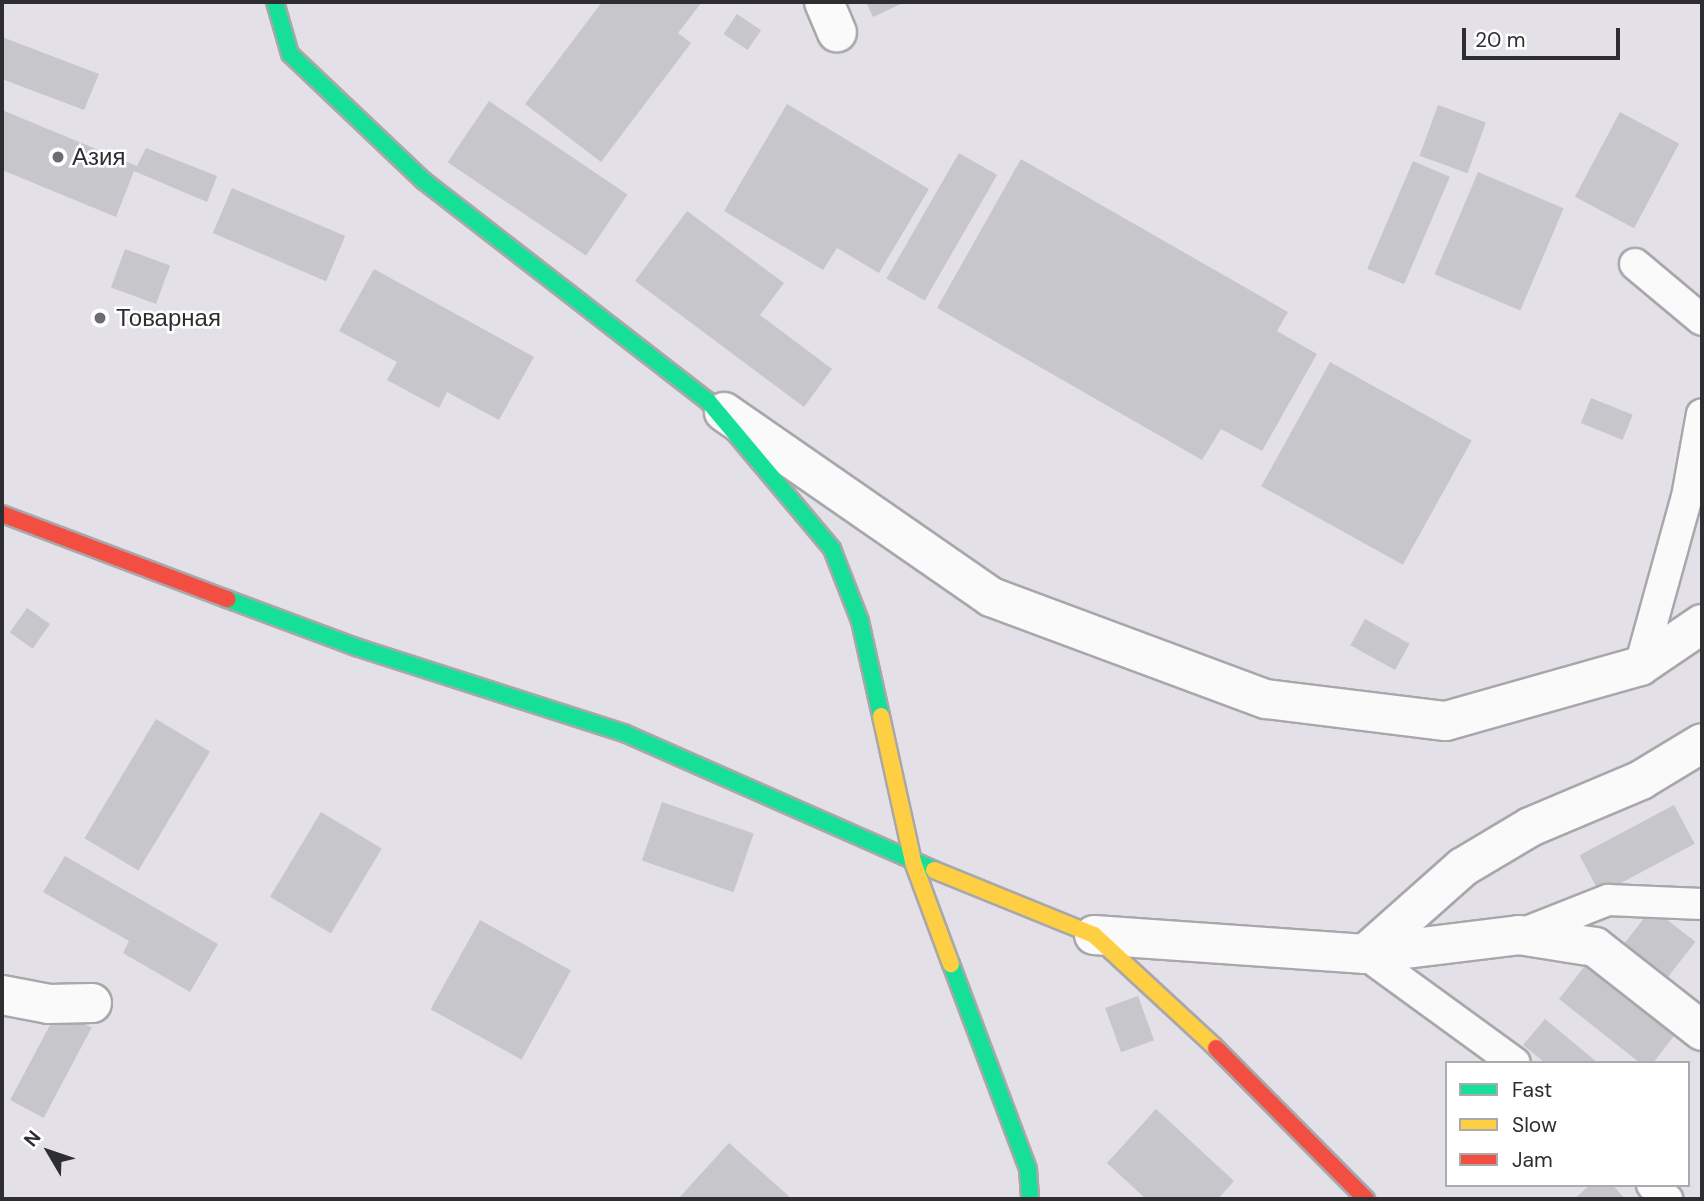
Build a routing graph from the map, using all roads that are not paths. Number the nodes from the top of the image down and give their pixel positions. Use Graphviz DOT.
graph roads {
  1 [pos="275,2"];
  2 [pos="1635,264"];
  3 [pos="1702,320"];
  4 [pos="708,401"];
  5 [pos="1702,414"];
  6 [pos="2,514"];
  7 [pos="1702,624"];
  8 [pos="1640,666"];
  9 [pos="1702,743"];
  10 [pos="913,862"];
  11 [pos="1702,904"];
  12 [pos="1094,935"];
  13 [pos="1519,936"];
  14 [pos="1365,954"];
  15 [pos="2,995"];
  16 [pos="92,1003"];
  17 [pos="1702,1031"];
  18 [pos="1512,1061"];
  19 [pos="1654,1187"];
  20 [pos="1030,1199"];
  21 [pos="1366,1199"];
  22 [pos="1667,1199"];
  1 -- 4 [label="street"];
  2 -- 3 [label="lane"];
  4 -- 8 [label="street"];
  4 -- 10 [label="street"];
  5 -- 8 [label="lane"];
  6 -- 10 [label="street"];
  7 -- 8 [label="street"];
  9 -- 14 [label="street"];
  10 -- 12 [label="street"];
  10 -- 20 [label="street"];
  11 -- 13 [label="lane"];
  12 -- 14 [label="street"];
  12 -- 21 [label="street"];
  13 -- 14 [label="street"];
  13 -- 17 [label="street"];
  14 -- 18 [label="lane"];
  15 -- 16 [label="street"];
  19 -- 22 [label="lane"];
}
